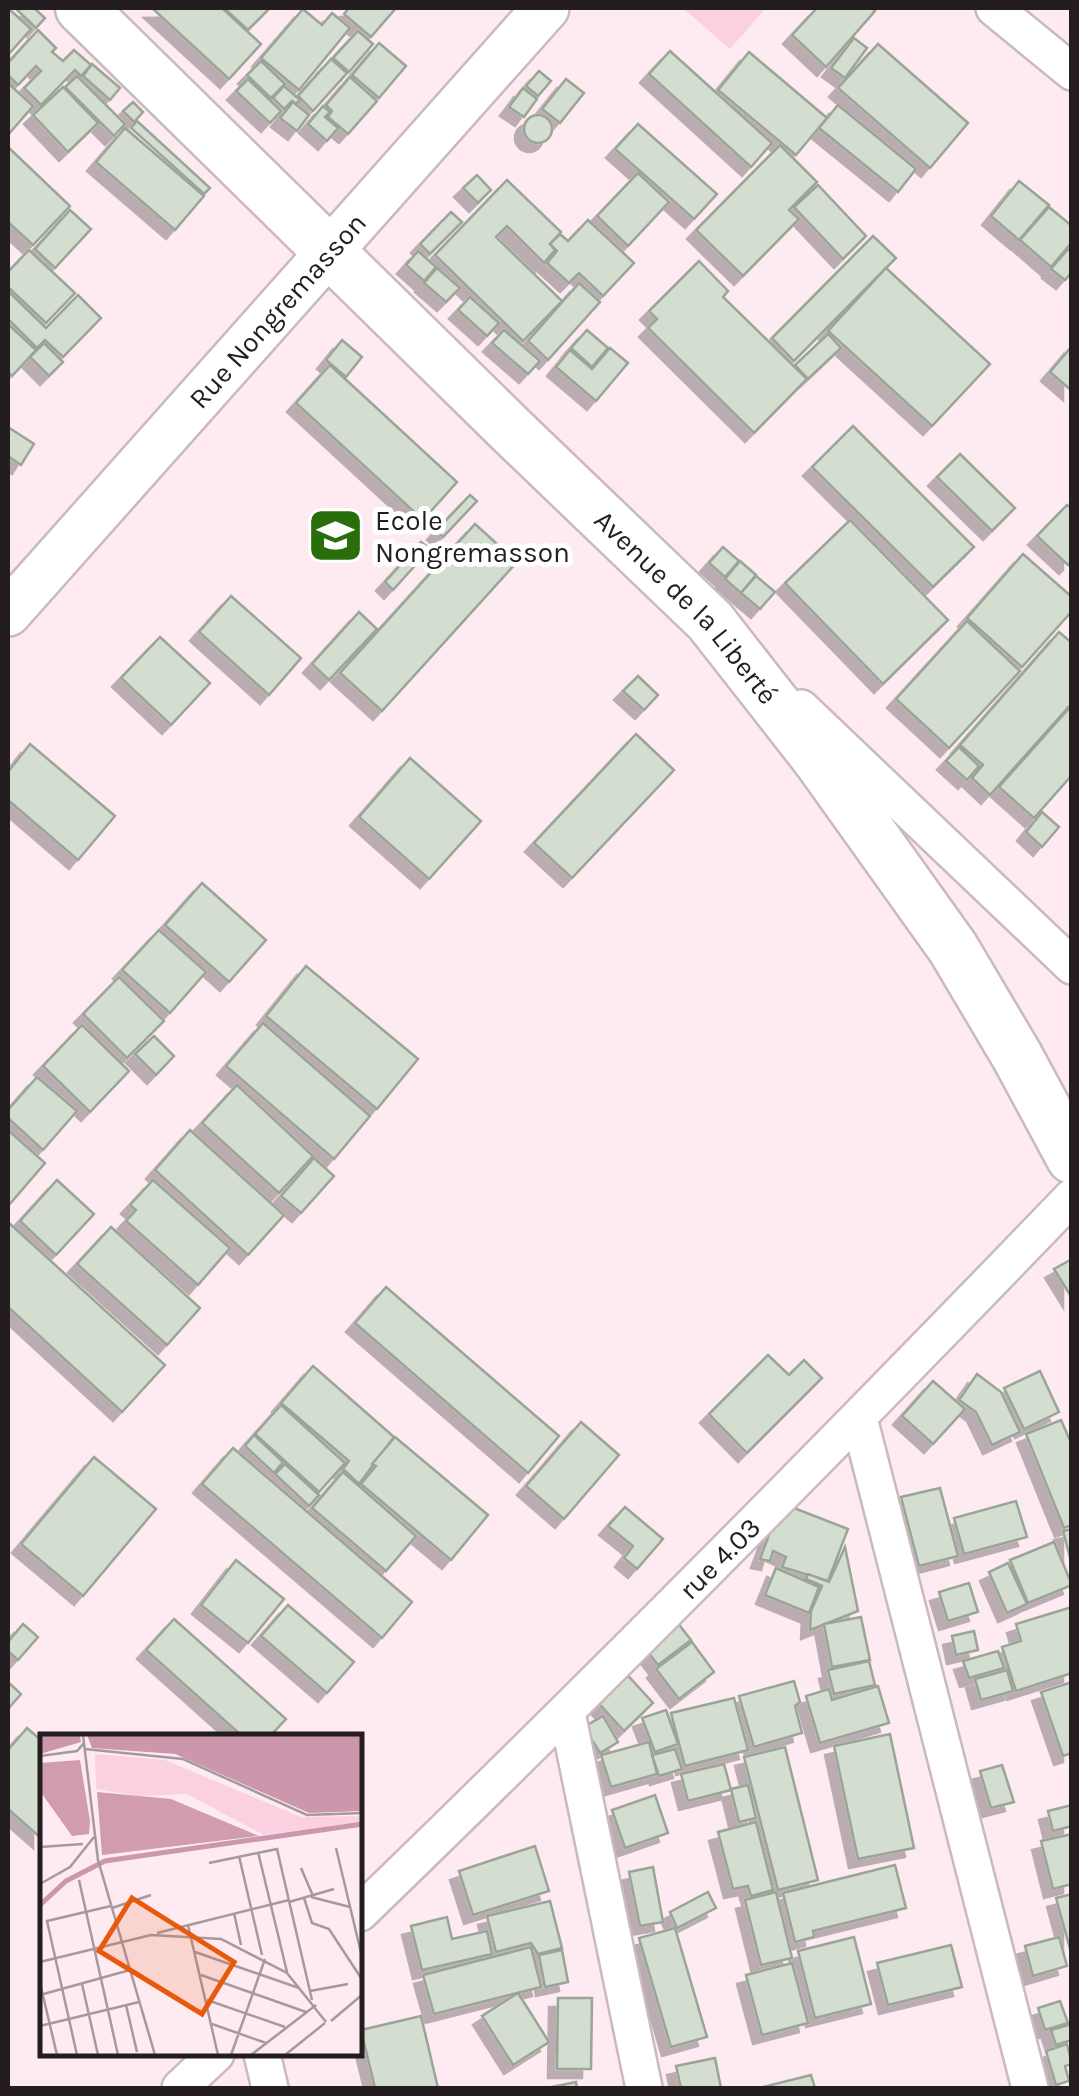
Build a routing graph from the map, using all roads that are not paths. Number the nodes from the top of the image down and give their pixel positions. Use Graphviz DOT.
graph roads {
  1 [pos="81,8"];
  2 [pos="546,8"];
  3 [pos="994,8"];
  4 [pos="1072,72"];
  5 [pos="328,249"];
  6 [pos="8,613"];
  7 [pos="710,621"];
  8 [pos="1072,966"];
  9 [pos="1072,1158"];
  10 [pos="1072,1197"];
  11 [pos="859,1418"];
  12 [pos="567,1713"];
  13 [pos="362,1912"];
  14 [pos="214,2056"];
  15 [pos="262,2056"];
  16 [pos="180,2088"];
  17 [pos="270,2088"];
  18 [pos="644,2088"];
  19 [pos="1030,2088"];
  1 -- 5 [label="main road, Avenue de la Liberté"];
  2 -- 5 [label="street, Rue Nongremasson"];
  3 -- 4 [label="street"];
  5 -- 6 [label="street, Rue Nongremasson"];
  5 -- 7 [label="main road, Avenue de la Liberté"];
  7 -- 8 [label="street"];
  7 -- 9 [label="main road, Avenue de la Liberté"];
  10 -- 11 [label="street, rue 4.03"];
  11 -- 12 [label="street, rue 4.03"];
  11 -- 19 [label="street"];
  12 -- 13 [label="street, rue 4.03"];
  12 -- 18 [label="street"];
  14 -- 16 [label="street"];
  15 -- 17 [label="street"];
}
